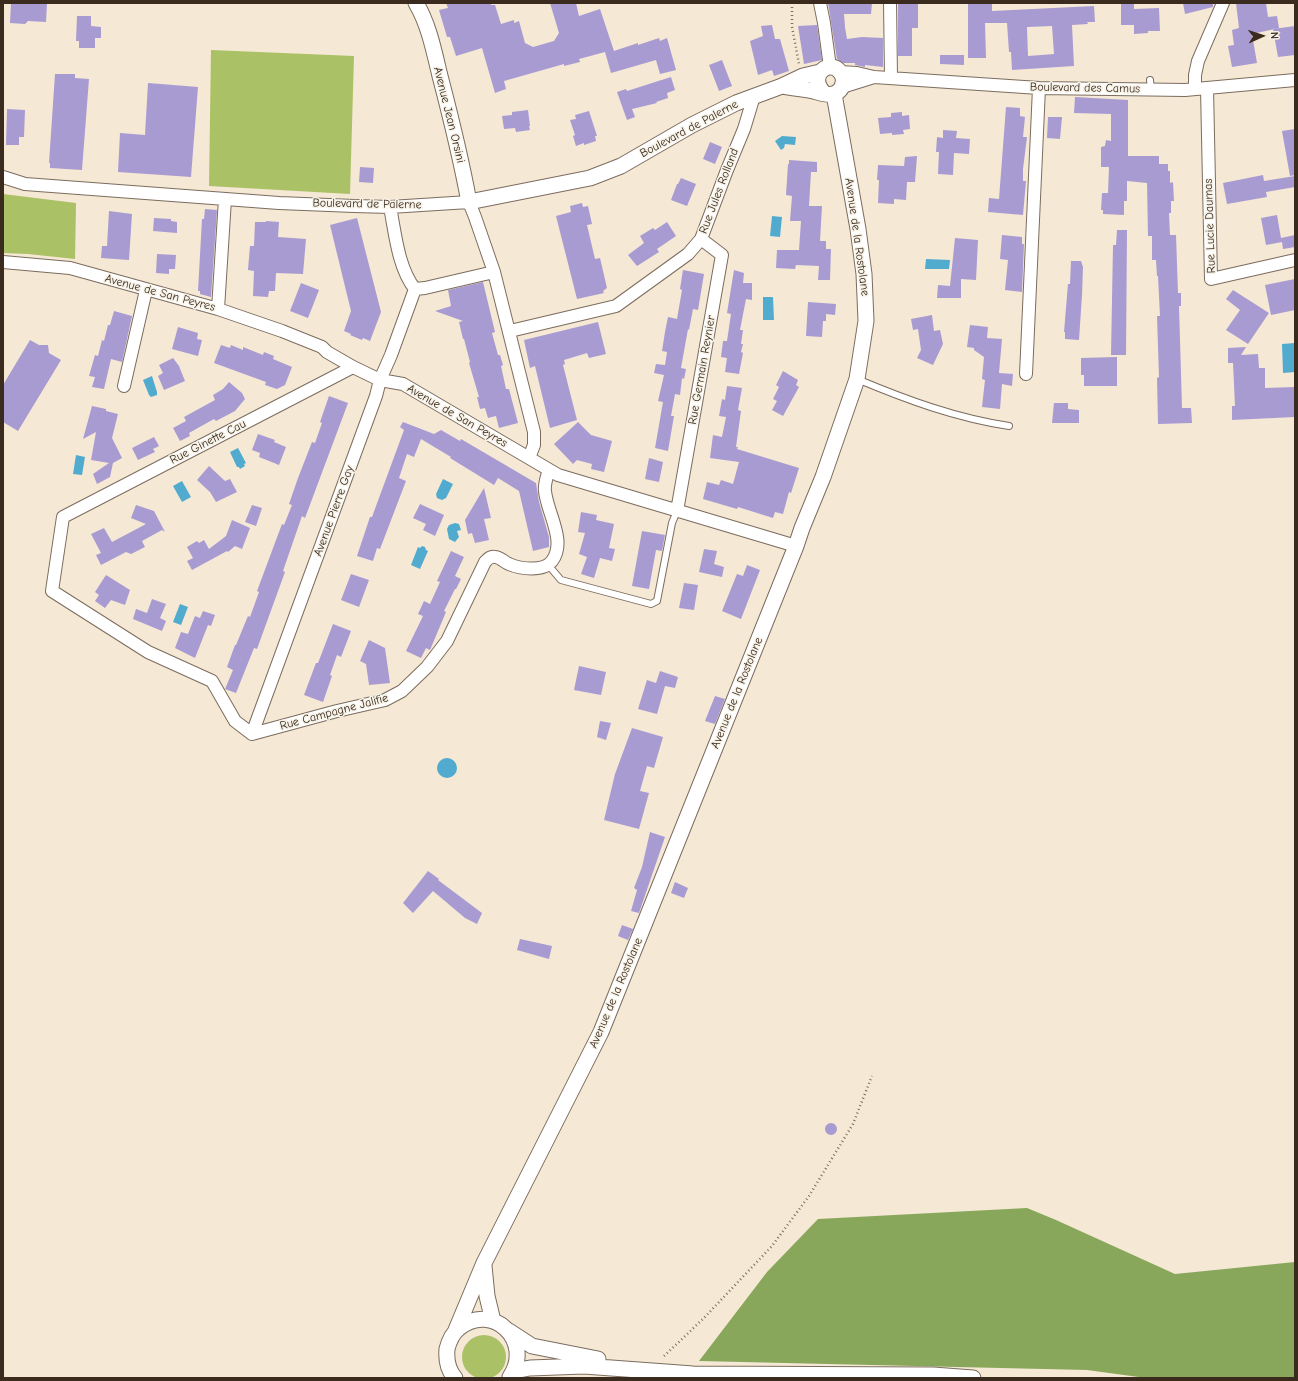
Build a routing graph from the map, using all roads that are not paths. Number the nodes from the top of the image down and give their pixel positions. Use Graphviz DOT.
graph roads {
  1 [pos="405,3"];
  2 [pos="416,3"];
  3 [pos="820,3"];
  4 [pos="890,3"];
  5 [pos="1223,3"];
  6 [pos="427,29"];
  7 [pos="891,77"];
  8 [pos="1295,80"];
  9 [pos="832,81"];
  10 [pos="782,86"];
  11 [pos="1039,88"];
  12 [pos="1201,89"];
  13 [pos="754,96"];
  14 [pos="3,177"];
  15 [pos="225,198"];
  16 [pos="469,202"];
  17 [pos="390,207"];
  18 [pos="701,239"];
  19 [pos="1295,260"];
  20 [pos="3,262"];
  21 [pos="494,272"];
  22 [pos="415,289"];
  23 [pos="146,290"];
  24 [pos="218,309"];
  25 [pos="510,331"];
  26 [pos="353,367"];
  27 [pos="1026,374"];
  28 [pos="857,379"];
  29 [pos="380,380"];
  30 [pos="124,386"];
  31 [pos="1009,426"];
  32 [pos="529,458"];
  33 [pos="549,470"];
  34 [pos="677,511"];
  35 [pos="796,546"];
  36 [pos="549,566"];
  37 [pos="252,734"];
  38 [pos="484,1263"];
  39 [pos="493,1321"];
  40 [pos="456,1330"];
  41 [pos="509,1331"];
  42 [pos="512,1374"];
  43 [pos="693,1374"];
  44 [pos="448,1375"];
  45 [pos="973,1378"];
  1 -- 6 [label="street, Avenue Jean Orsini"];
  2 -- 6 [label="street, Avenue Jean Orsini"];
  3 -- 9 [label="street"];
  4 -- 7 [label="street"];
  5 -- 12 [label="street"];
  6 -- 16 [label="street, Avenue Jean Orsini"];
  7 -- 9 [label="street, Boulevard des Camus"];
  7 -- 11 [label="street, Boulevard des Camus"];
  8 -- 12 [label="street, Boulevard des Camus"];
  9 -- 10 [label="street, Boulevard de Palerne"];
  9 -- 10 [label="street, Boulevard de Palerne"];
  9 -- 28 [label="street, Avenue de la Rostolane"];
  10 -- 13 [label="street, Boulevard de Palerne"];
  11 -- 12 [label="street, Boulevard des Camus"];
  11 -- 27 [label="street"];
  12 -- 19 [label="street, Rue Lucie Daumas"];
  13 -- 16 [label="street, Boulevard de Palerne"];
  13 -- 18 [label="street, Rue Jules Rolland"];
  14 -- 15 [label="street, Boulevard de Palerne"];
  15 -- 17 [label="street, Boulevard de Palerne"];
  15 -- 24 [label="street"];
  16 -- 17 [label="street, Boulevard de Palerne"];
  16 -- 21 [label="street"];
  17 -- 22 [label="street"];
  18 -- 25 [label="street, Rue Jules Rolland"];
  18 -- 34 [label="street, Rue Germain Reynier"];
  20 -- 23 [label="street, Avenue de San Peyres"];
  21 -- 22 [label="street"];
  21 -- 25 [label="street"];
  22 -- 29 [label="street, Avenue Pierre Gay"];
  23 -- 24 [label="street, Avenue de San Peyres"];
  23 -- 30 [label="street"];
  24 -- 26 [label="street, Avenue de San Peyres"];
  25 -- 32 [label="street"];
  26 -- 29 [label="street, Avenue de San Peyres"];
  26 -- 37 [label="street, Rue Ginette Cau"];
  28 -- 31 [label="lane"];
  28 -- 35 [label="street, Avenue de la Rostolane"];
  29 -- 32 [label="street, Avenue de San Peyres"];
  29 -- 37 [label="street, Avenue Pierre Gay"];
  32 -- 33 [label="street, Avenue de San Peyres"];
  33 -- 34 [label="street, Avenue de San Peyres"];
  33 -- 36 [label="street"];
  34 -- 35 [label="street, Avenue de San Peyres"];
  34 -- 36 [label="lane"];
  35 -- 38 [label="street, Avenue de la Rostolane"];
  36 -- 37 [label="street, Rue Campagne Jalifie"];
  38 -- 39 [label="street"];
  38 -- 40 [label="street, Avenue de la Rostolane"];
  39 -- 40 [label="street"];
  39 -- 41 [label="street"];
  40 -- 44 [label="street, Avenue de la Rostolane"];
  41 -- 42 [label="street"];
  41 -- 43 [label="street"];
  42 -- 43 [label="street"];
  43 -- 45 [label="street"];
}
